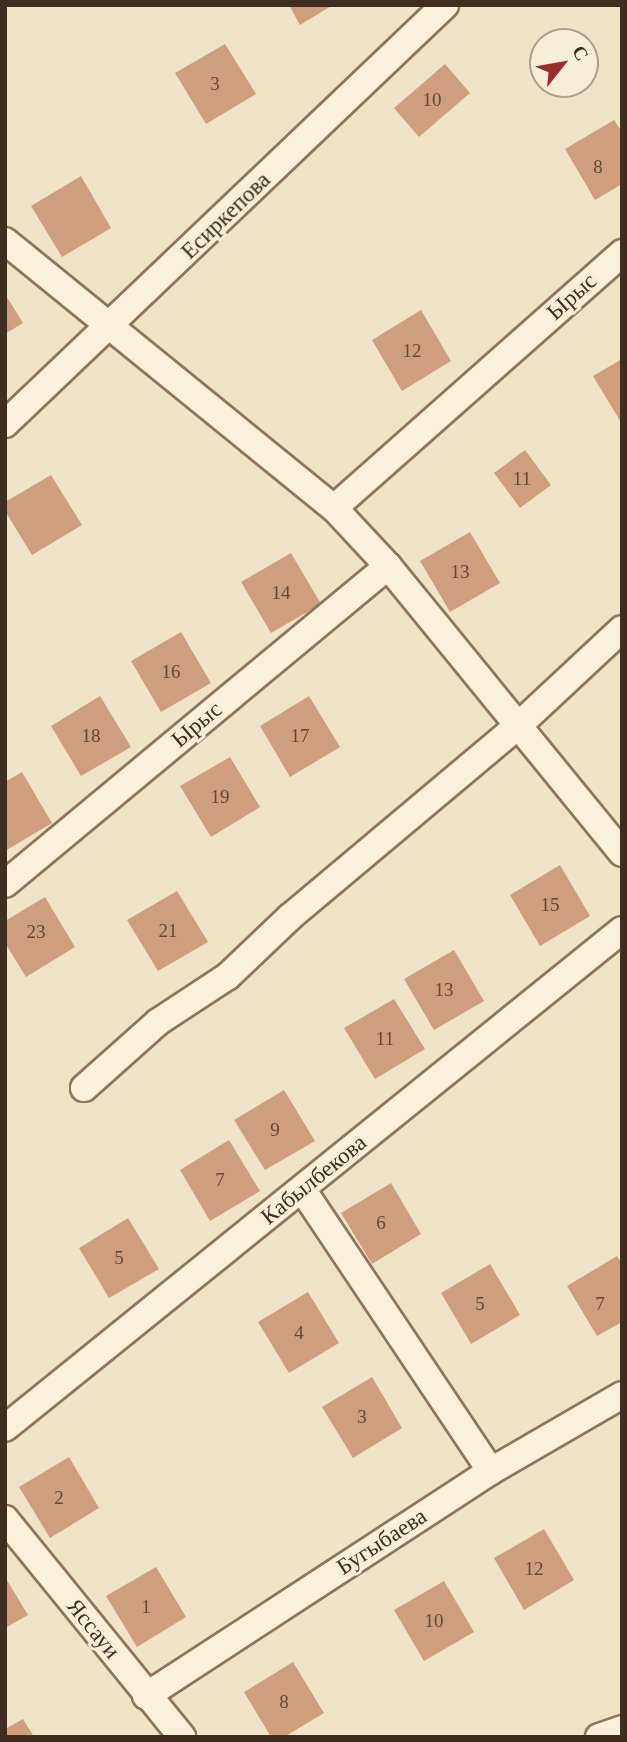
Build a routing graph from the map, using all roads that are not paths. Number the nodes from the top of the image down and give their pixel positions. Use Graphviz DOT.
graph roads {
  1 [pos="445,5"];
  2 [pos="5,241"];
  3 [pos="622,253"];
  4 [pos="109,329"];
  5 [pos="5,424"];
  6 [pos="334,508"];
  7 [pos="388,566"];
  8 [pos="622,629"];
  9 [pos="518,726"];
  10 [pos="622,853"];
  11 [pos="5,884"];
  12 [pos="622,930"];
  13 [pos="84,1088"];
  14 [pos="302,1189"];
  15 [pos="622,1395"];
  16 [pos="5,1429"];
  17 [pos="491,1471"];
  18 [pos="5,1519"];
  19 [pos="146,1696"];
  20 [pos="622,1729"];
  21 [pos="182,1737"];
  22 [pos="599,1737"];
  1 -- 4 [label="street, Есиркепова"];
  2 -- 4 [label="street"];
  3 -- 6 [label="street, Ырыс"];
  4 -- 5 [label="street, Есиркепова"];
  4 -- 6 [label="street"];
  6 -- 7 [label="street"];
  7 -- 9 [label="street"];
  7 -- 11 [label="street, Ырыс"];
  8 -- 9 [label="street"];
  9 -- 10 [label="street"];
  9 -- 13 [label="street"];
  12 -- 14 [label="street, Кабылбекова"];
  14 -- 16 [label="street, Кабылбекова"];
  14 -- 17 [label="street"];
  15 -- 17 [label="street, Бугыбаева"];
  17 -- 19 [label="street, Бугыбаева"];
  18 -- 19 [label="street, Яссауи"];
  19 -- 21 [label="street, Яссауи"];
  20 -- 22 [label="street"];
}
